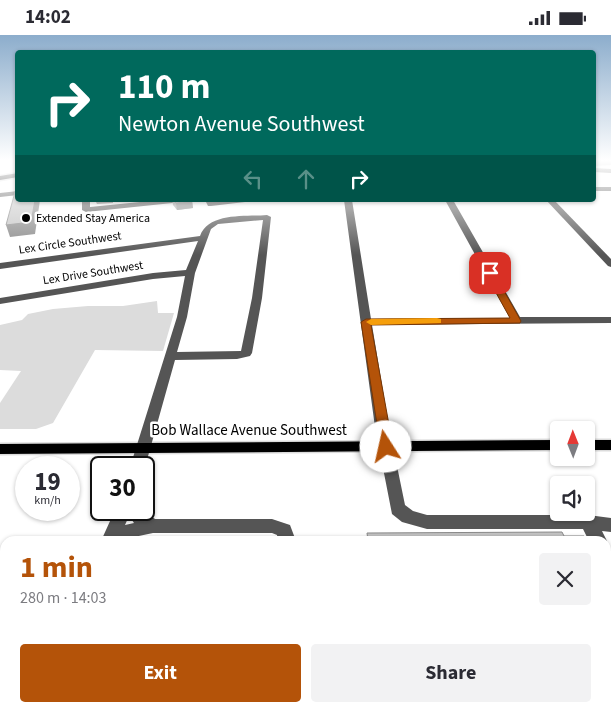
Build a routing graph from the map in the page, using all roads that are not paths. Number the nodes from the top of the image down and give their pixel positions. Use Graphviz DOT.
graph roads {
  1 [pos="86,202"];
  2 [pos="163,202"];
  3 [pos="210,202"];
  4 [pos="228,202"];
  5 [pos="348,202"];
  6 [pos="450,202"];
  7 [pos="552,202"];
  8 [pos="202,238"];
  9 [pos="611,264"];
  10 [pos="0,266"];
  11 [pos="190,273"];
  12 [pos="0,301"];
  13 [pos="611,320"];
  14 [pos="516,321"];
  15 [pos="366,322"];
  16 [pos="171,356"];
  17 [pos="550,445"];
  18 [pos="595,445"];
  19 [pos="611,445"];
  20 [pos="386,447"];
  21 [pos="144,448"];
  22 [pos="0,449"];
  23 [pos="141,456"];
  24 [pos="118,521"];
  25 [pos="143,521"];
  26 [pos="588,522"];
  27 [pos="611,525"];
  28 [pos="153,526"];
  29 [pos="112,536"];
  30 [pos="122,536"];
  31 [pos="286,536"];
  32 [pos="595,536"];
  1 -- 2 [label="street"];
  3 -- 4 [label="street"];
  5 -- 15 [label="street"];
  6 -- 14 [label="street"];
  7 -- 9 [label="street"];
  8 -- 10 [label="street, Lex Circle Southwest"];
  8 -- 11 [label="street"];
  8 -- 16 [label="street"];
  11 -- 12 [label="street, Lex Drive Southwest"];
  11 -- 16 [label="street"];
  13 -- 14 [label="street"];
  14 -- 15 [label="street"];
  15 -- 20 [label="street"];
  16 -- 21 [label="street"];
  17 -- 20 [label="main road, Bob Wallace Avenue Southwest"];
  18 -- 19 [label="main road"];
  20 -- 21 [label="main road, Bob Wallace Avenue Southwest"];
  20 -- 26 [label="street"];
  21 -- 22 [label="main road, Bob Wallace Avenue Southwest"];
  21 -- 23 [label="street"];
  24 -- 29 [label="street"];
  25 -- 28 [label="street"];
  26 -- 27 [label="street"];
  26 -- 32 [label="street"];
  28 -- 30 [label="street"];
  28 -- 31 [label="street"];
}
